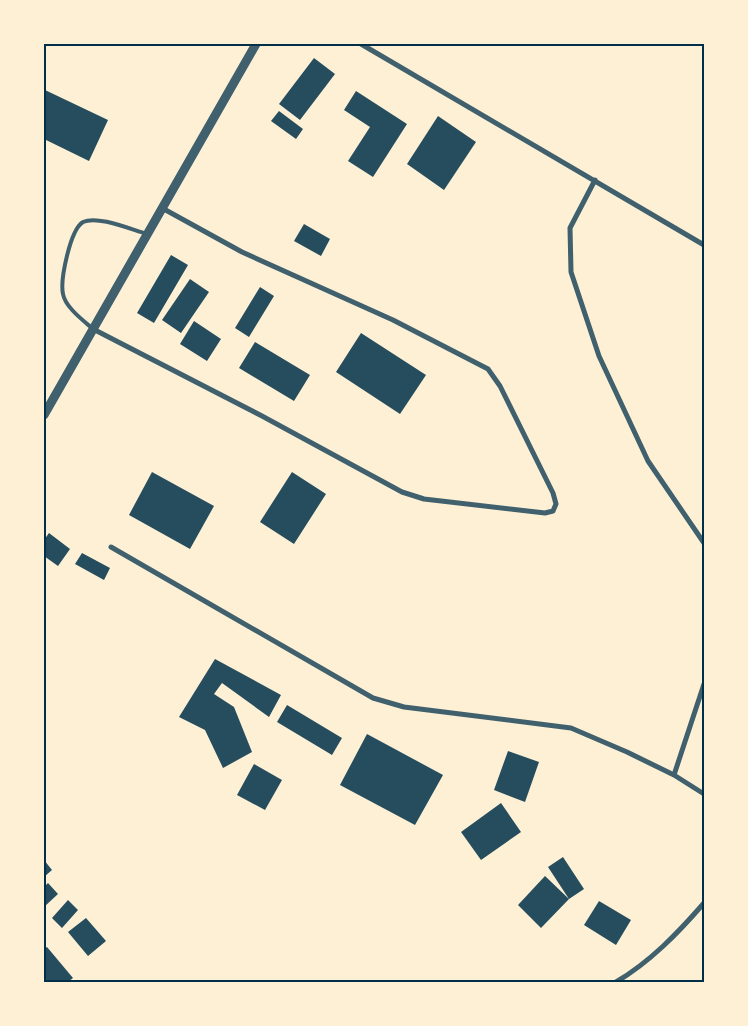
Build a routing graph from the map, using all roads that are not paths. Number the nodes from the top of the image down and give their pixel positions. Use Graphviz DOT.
graph roads {
  1 [pos="256,44"];
  2 [pos="361,44"];
  3 [pos="595,180"];
  4 [pos="162,208"];
  5 [pos="147,234"];
  6 [pos="704,245"];
  7 [pos="93,329"];
  8 [pos="44,415"];
  9 [pos="704,543"];
  10 [pos="111,547"];
  11 [pos="704,684"];
  12 [pos="674,775"];
  13 [pos="704,794"];
  14 [pos="704,903"];
  15 [pos="616,982"];
  1 -- 4 [label="street"];
  2 -- 3 [label="street"];
  3 -- 6 [label="street"];
  3 -- 9 [label="street"];
  4 -- 5 [label="street"];
  4 -- 7 [label="street"];
  5 -- 7 [label="street"];
  5 -- 7 [label="lane"];
  7 -- 8 [label="street"];
  10 -- 12 [label="street"];
  11 -- 12 [label="street"];
  12 -- 13 [label="street"];
  14 -- 15 [label="street"];
}
